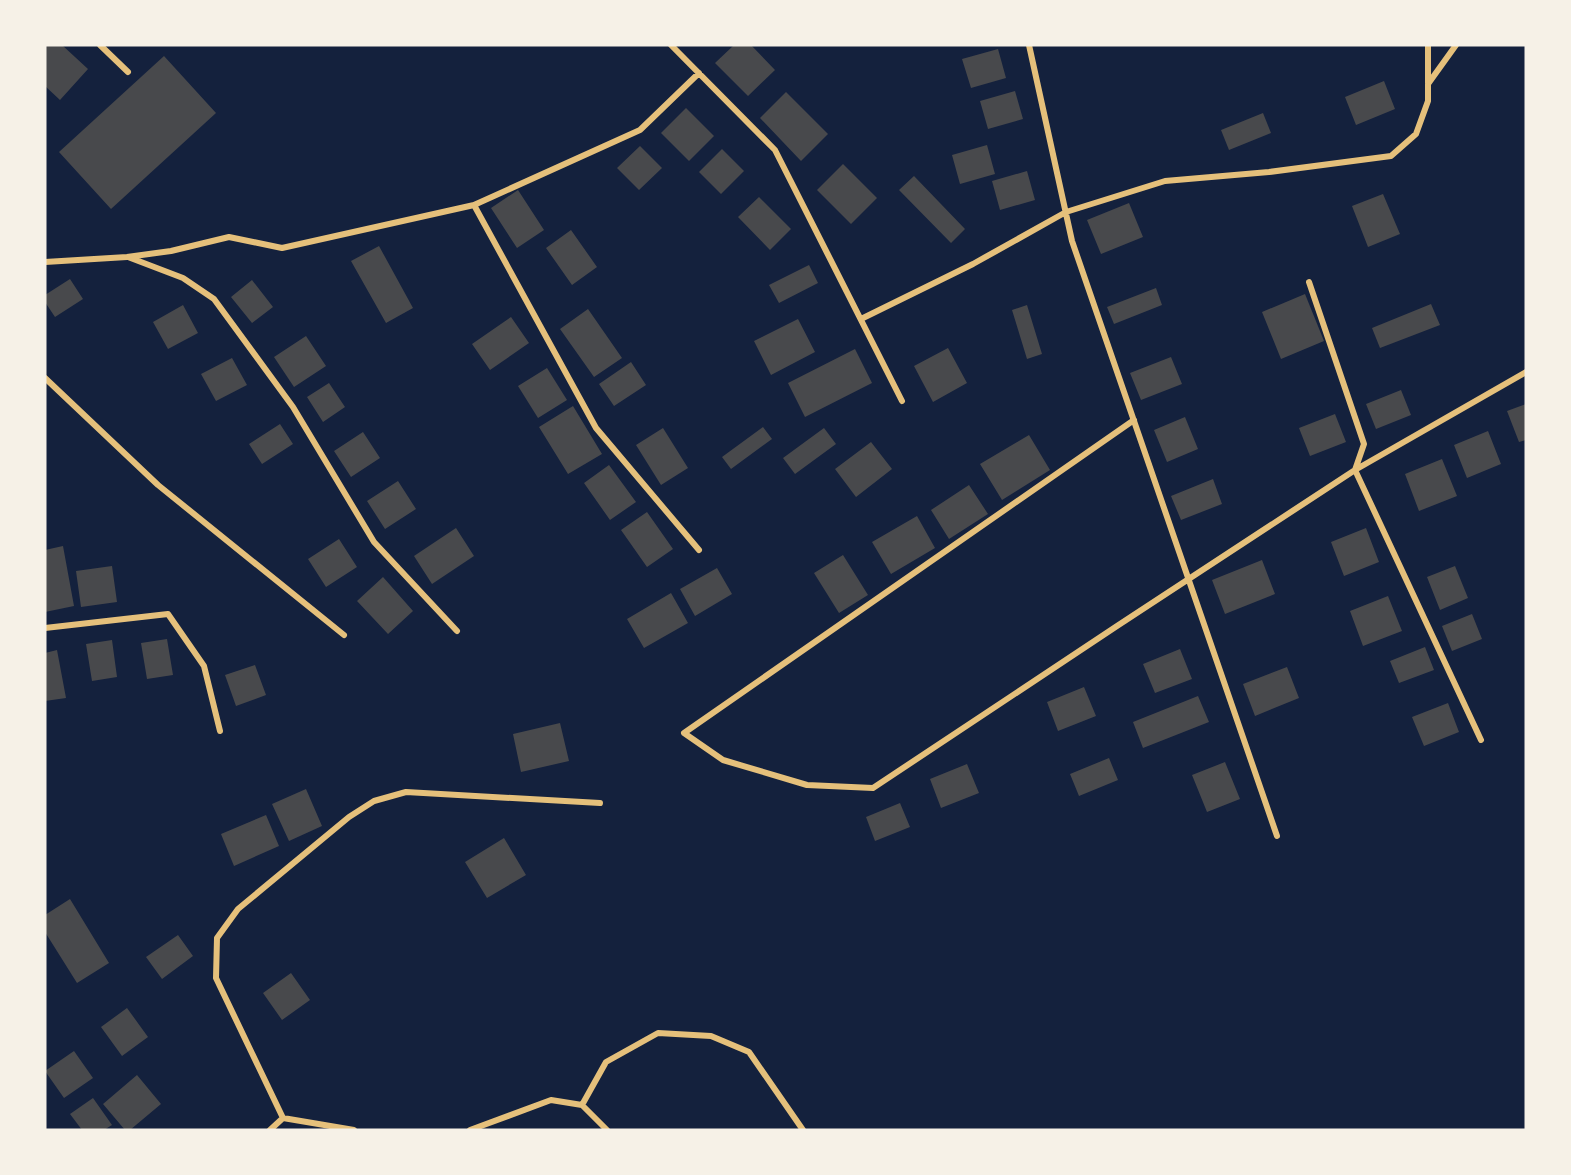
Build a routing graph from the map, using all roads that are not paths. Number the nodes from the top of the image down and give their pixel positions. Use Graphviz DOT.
graph roads {
  1 [pos="100,45"];
  2 [pos="671,45"];
  3 [pos="1029,45"];
  4 [pos="1428,45"];
  5 [pos="1456,45"];
  6 [pos="128,72"];
  7 [pos="699,73"];
  8 [pos="1428,84"];
  9 [pos="474,205"];
  10 [pos="1066,212"];
  11 [pos="127,257"];
  12 [pos="45,262"];
  13 [pos="1309,282"];
  14 [pos="861,319"];
  15 [pos="1526,372"];
  16 [pos="45,378"];
  17 [pos="902,400"];
  18 [pos="1134,420"];
  19 [pos="1355,470"];
  20 [pos="699,550"];
  21 [pos="1188,579"];
  22 [pos="45,628"];
  23 [pos="458,631"];
  24 [pos="344,635"];
  25 [pos="220,731"];
  26 [pos="1482,740"];
  27 [pos="600,803"];
  28 [pos="1277,836"];
  29 [pos="582,1105"];
  30 [pos="283,1118"];
  31 [pos="270,1130"];
  32 [pos="354,1130"];
  33 [pos="470,1130"];
  34 [pos="608,1130"];
  35 [pos="803,1130"];
  1 -- 6 [label="street"];
  2 -- 7 [label="street"];
  3 -- 10 [label="street"];
  4 -- 8 [label="street"];
  5 -- 8 [label="street"];
  7 -- 9 [label="street"];
  7 -- 14 [label="street"];
  8 -- 10 [label="street"];
  9 -- 11 [label="street"];
  9 -- 20 [label="street"];
  10 -- 14 [label="street"];
  10 -- 18 [label="street"];
  11 -- 12 [label="street"];
  11 -- 23 [label="street"];
  13 -- 19 [label="street"];
  14 -- 17 [label="street"];
  15 -- 19 [label="street"];
  16 -- 24 [label="street"];
  18 -- 21 [label="street"];
  18 -- 21 [label="street"];
  19 -- 21 [label="street"];
  19 -- 26 [label="street"];
  21 -- 28 [label="street"];
  22 -- 25 [label="street"];
  27 -- 30 [label="street"];
  29 -- 33 [label="street"];
  29 -- 34 [label="street"];
  29 -- 35 [label="street"];
  30 -- 31 [label="street"];
  30 -- 32 [label="street"];
}
